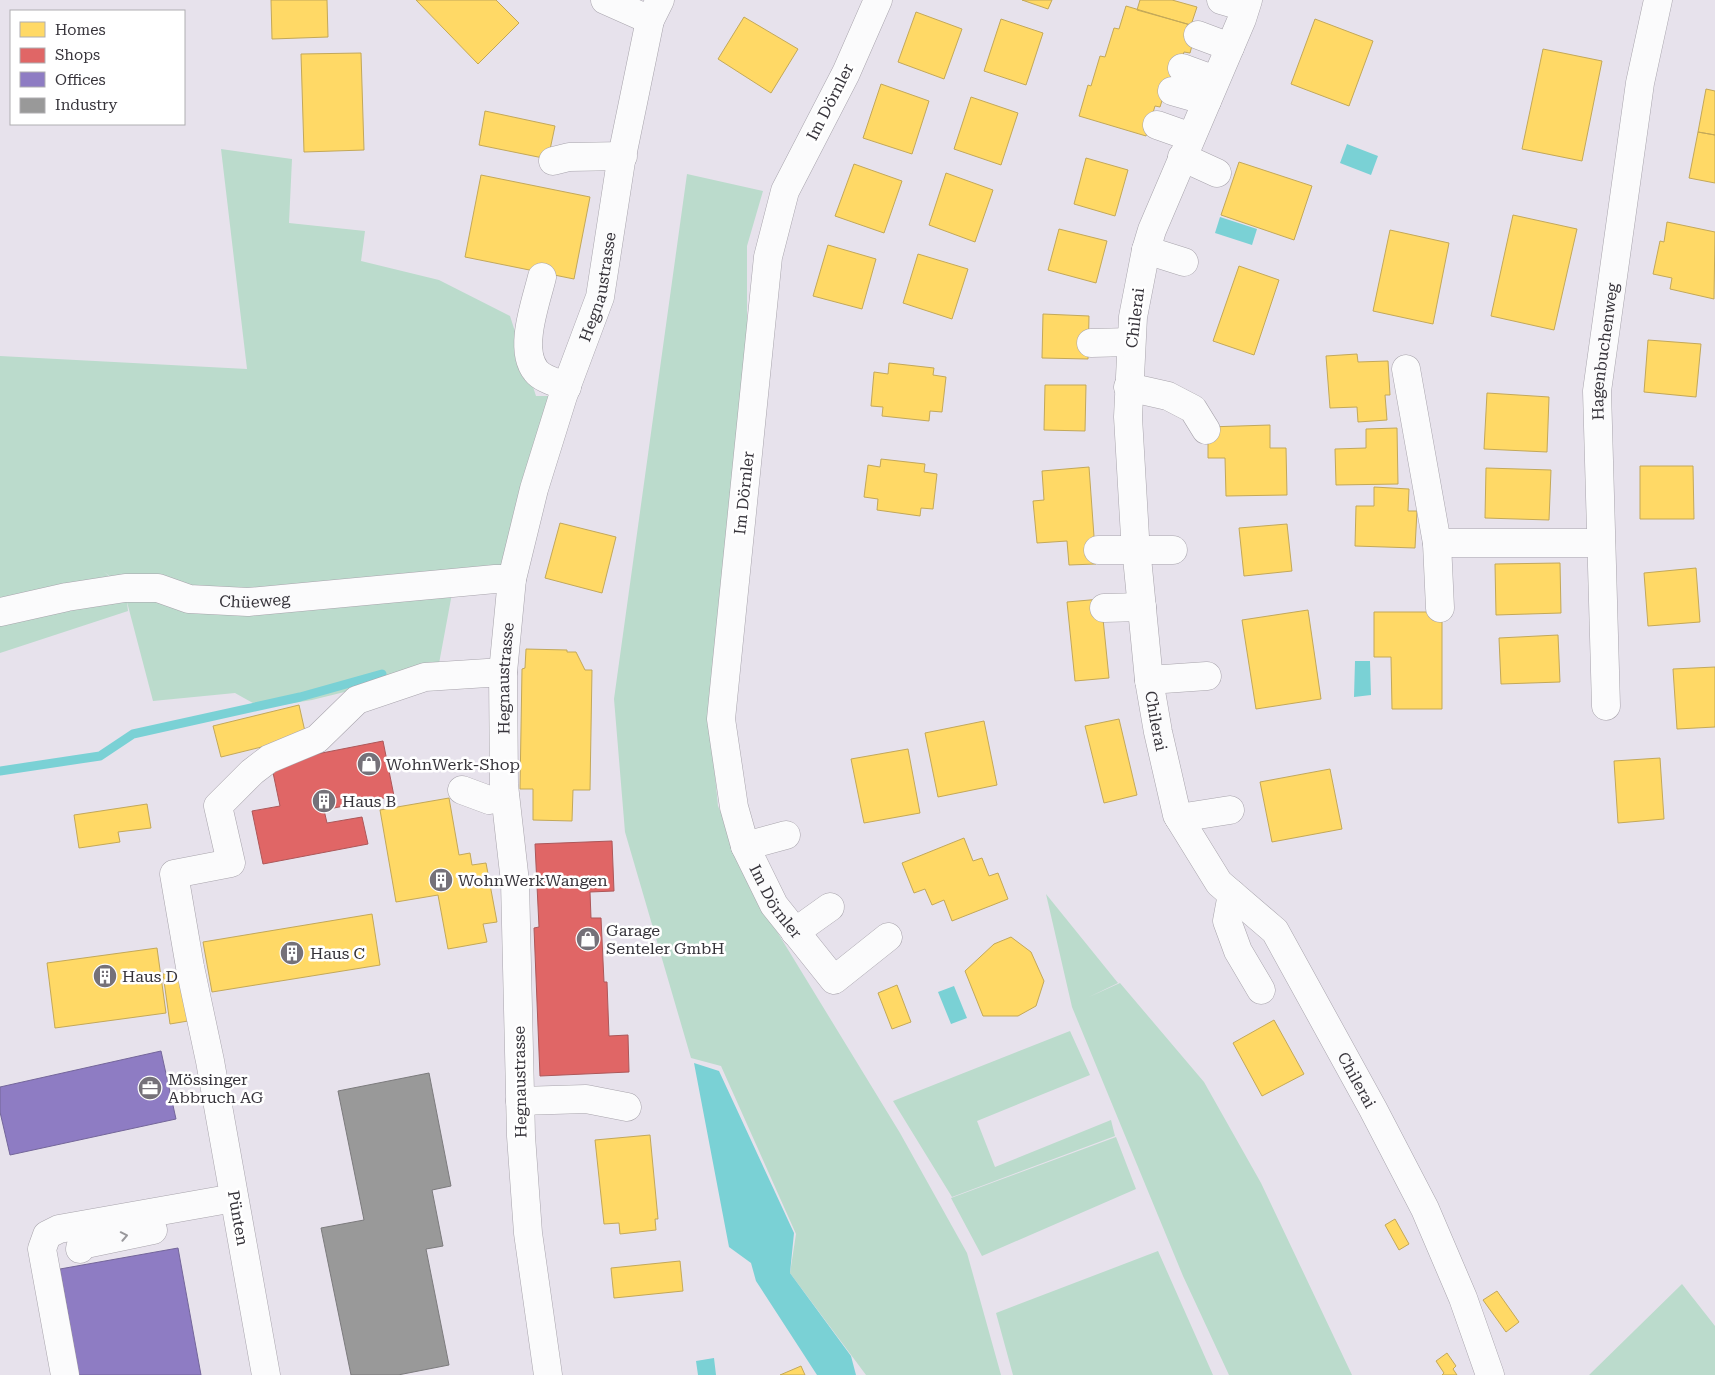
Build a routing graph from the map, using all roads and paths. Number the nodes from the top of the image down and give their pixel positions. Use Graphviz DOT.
graph roads {
  1 [pos="605,0"];
  2 [pos="878,0"];
  3 [pos="1658,0"];
  4 [pos="1238,2"];
  5 [pos="655,10"];
  6 [pos="1198,35"];
  7 [pos="1230,47"];
  8 [pos="1177,80"];
  9 [pos="1211,91"];
  10 [pos="1157,125"];
  11 [pos="1187,147"];
  12 [pos="622,156"];
  13 [pos="553,161"];
  14 [pos="1217,172"];
  15 [pos="1146,250"];
  16 [pos="1184,262"];
  17 [pos="542,277"];
  18 [pos="1131,342"];
  19 [pos="1091,343"];
  20 [pos="1406,369"];
  21 [pos="567,387"];
  22 [pos="1128,387"];
  23 [pos="1206,430"];
  24 [pos="1601,542"];
  25 [pos="1437,543"];
  26 [pos="1098,550"];
  27 [pos="1136,550"];
  28 [pos="1173,550"];
  29 [pos="512,579"];
  30 [pos="1142,607"];
  31 [pos="1104,608"];
  32 [pos="1440,608"];
  33 [pos="0,612"];
  34 [pos="503,672"];
  35 [pos="1207,676"];
  36 [pos="1149,680"];
  37 [pos="1606,706"];
  38 [pos="462,790"];
  39 [pos="505,797"];
  40 [pos="1230,810"];
  41 [pos="1179,818"];
  42 [pos="786,835"];
  43 [pos="745,846"];
  44 [pos="1232,894"];
  45 [pos="830,907"];
  46 [pos="795,932"];
  47 [pos="888,938"];
  48 [pos="1261,990"];
  49 [pos="520,1101"];
  50 [pos="627,1107"];
  51 [pos="236,1206"];
  52 [pos="80,1250"];
  53 [pos="65,1375"];
  54 [pos="266,1375"];
  55 [pos="548,1375"];
  56 [pos="1490,1375"];
  1 -- 5 [label="street"];
  2 -- 43 [label="street, Im Dörnler"];
  3 -- 24 [label="street, Hagenbuchenweg"];
  4 -- 7 [label="street, Chilerai"];
  5 -- 12 [label="street, Hegnaustrasse"];
  6 -- 7 [label="street"];
  7 -- 9 [label="street, Chilerai"];
  8 -- 9 [label="street"];
  9 -- 11 [label="street, Chilerai"];
  10 -- 11 [label="street"];
  11 -- 14 [label="street"];
  11 -- 15 [label="street, Chilerai"];
  12 -- 13 [label="street"];
  12 -- 21 [label="street, Hegnaustrasse"];
  15 -- 16 [label="street"];
  15 -- 18 [label="street, Chilerai"];
  17 -- 21 [label="street"];
  18 -- 19 [label="street"];
  18 -- 22 [label="street, Chilerai"];
  20 -- 25 [label="street"];
  21 -- 29 [label="street, Hegnaustrasse"];
  22 -- 23 [label="street"];
  22 -- 27 [label="street, Chilerai"];
  24 -- 25 [label="street"];
  24 -- 37 [label="street, Hagenbuchenweg"];
  25 -- 32 [label="street"];
  26 -- 27 [label="street"];
  27 -- 28 [label="street"];
  27 -- 30 [label="street, Chilerai"];
  29 -- 33 [label="street, Chüeweg"];
  29 -- 34 [label="street, Hegnaustrasse"];
  30 -- 31 [label="street"];
  30 -- 36 [label="street, Chilerai"];
  34 -- 39 [label="street, Hegnaustrasse"];
  34 -- 51 [label="street, Pünten"];
  35 -- 36 [label="street"];
  36 -- 41 [label="street, Chilerai"];
  38 -- 39 [label="street"];
  39 -- 49 [label="street, Hegnaustrasse"];
  40 -- 41 [label="street"];
  41 -- 44 [label="street, Chilerai"];
  42 -- 43 [label="street"];
  43 -- 46 [label="street, Im Dörnler"];
  44 -- 48 [label="street"];
  44 -- 56 [label="street, Chilerai"];
  45 -- 46 [label="street"];
  46 -- 47 [label="street, Im Dörnler"];
  49 -- 50 [label="street"];
  49 -- 55 [label="street, Hegnaustrasse"];
  52 -- 51 [label="street, one-way"];
  51 -- 53 [label="street"];
  51 -- 54 [label="street, Pünten"];
}
